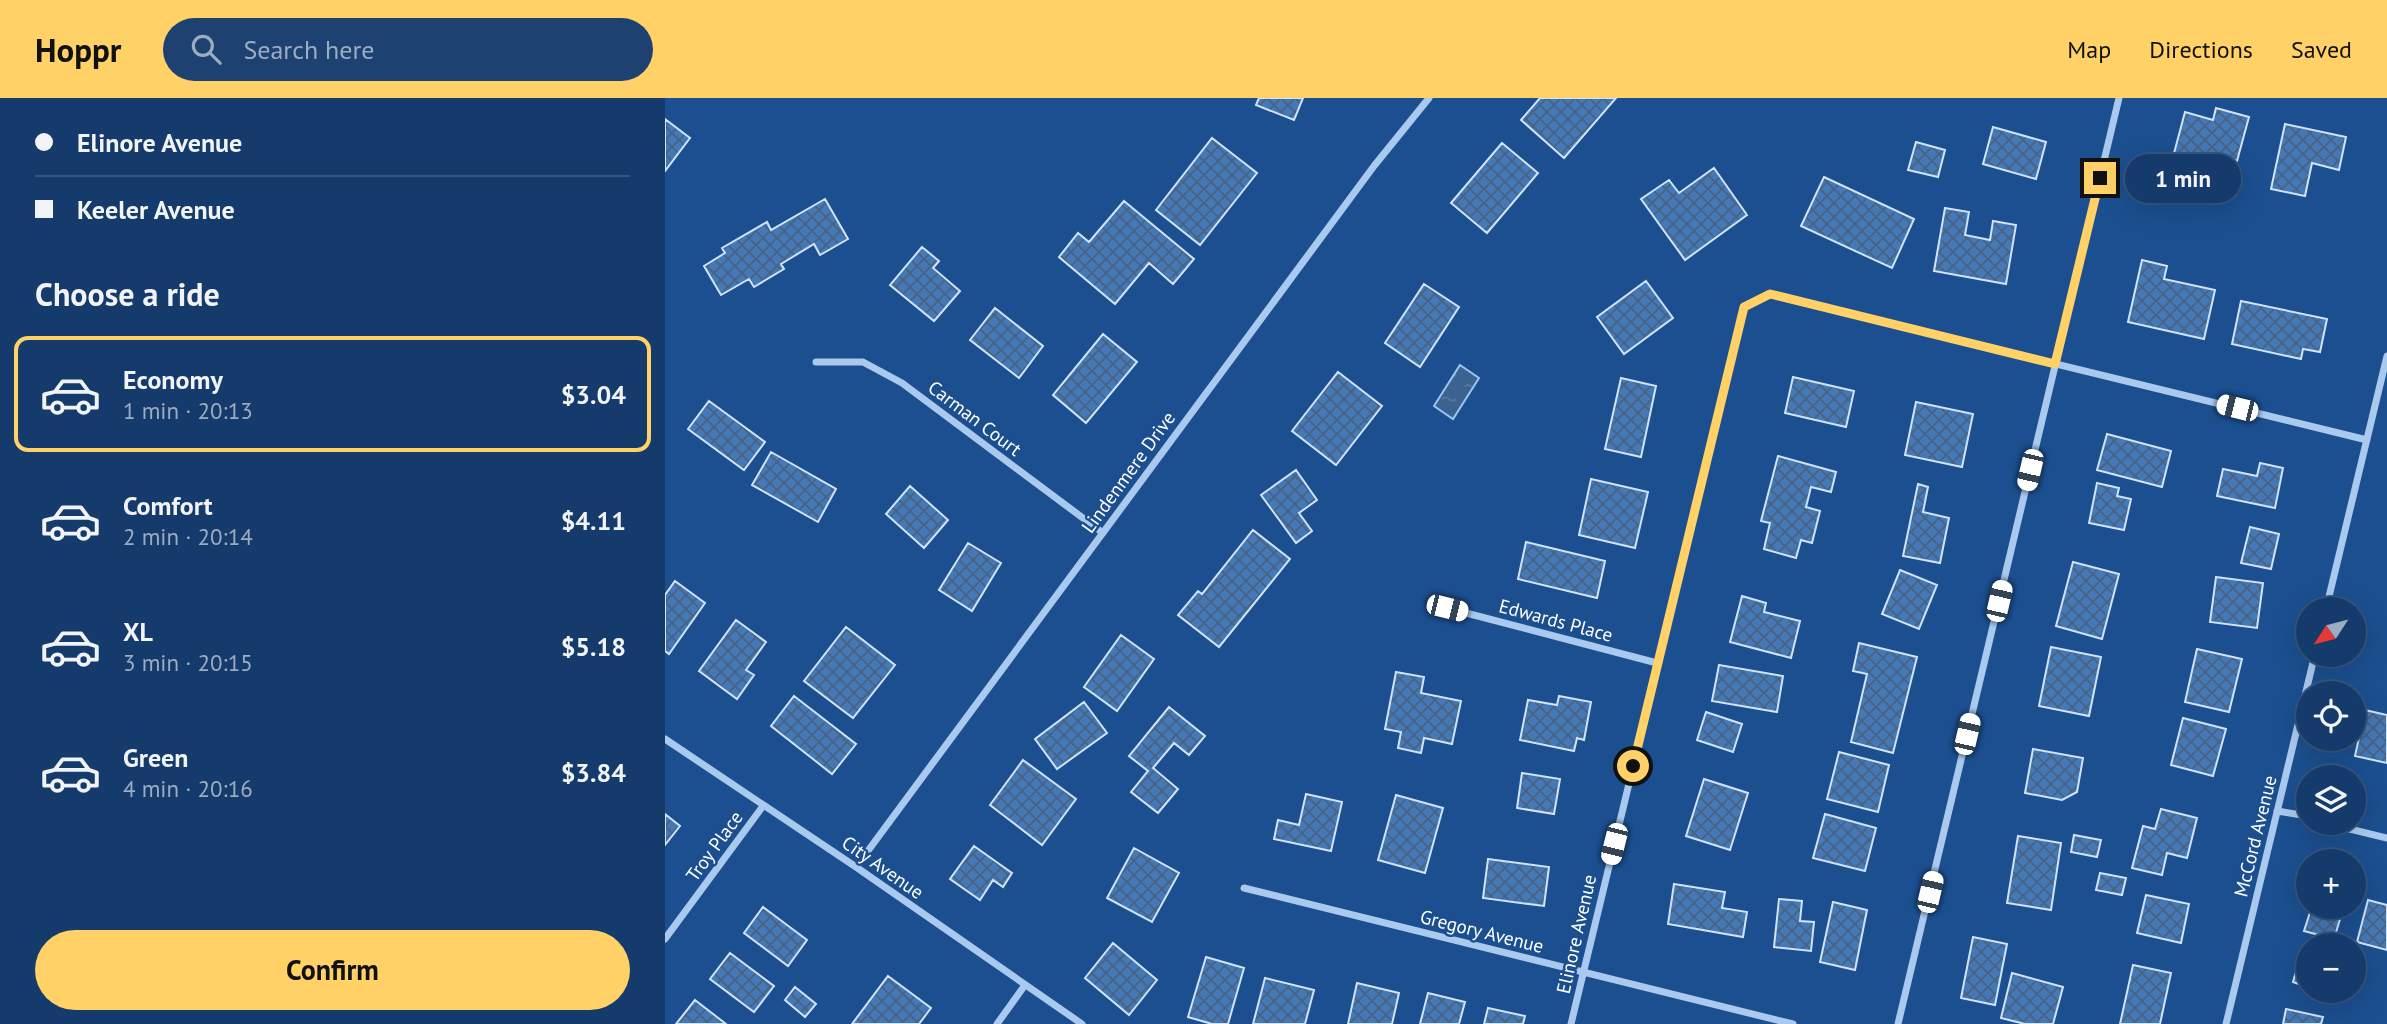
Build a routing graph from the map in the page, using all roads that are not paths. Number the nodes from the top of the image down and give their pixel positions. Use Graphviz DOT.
graph roads {
  1 [pos="1429,98"];
  2 [pos="2119,98"];
  3 [pos="2387,356"];
  4 [pos="816,362"];
  5 [pos="2055,364"];
  6 [pos="2367,440"];
  7 [pos="1103,533"];
  8 [pos="2329,597"];
  9 [pos="1447,608"];
  10 [pos="1657,663"];
  11 [pos="2312,667"];
  12 [pos="665,739"];
  13 [pos="763,806"];
  14 [pos="2277,811"];
  15 [pos="2296,814"];
  16 [pos="2366,833"];
  17 [pos="2387,838"];
  18 [pos="856,867"];
  19 [pos="1244,888"];
  20 [pos="665,939"];
  21 [pos="1583,973"];
  22 [pos="1025,985"];
  23 [pos="997,1024"];
  24 [pos="1082,1024"];
  25 [pos="1571,1024"];
  26 [pos="1793,1024"];
  27 [pos="1898,1024"];
  28 [pos="2226,1024"];
  1 -- 7 [label="street, Lindenmere Drive"];
  2 -- 5 [label="street"];
  3 -- 6 [label="street"];
  4 -- 7 [label="street, Carman Court"];
  5 -- 6 [label="street"];
  5 -- 10 [label="street, Elinore Avenue"];
  5 -- 27 [label="street"];
  6 -- 8 [label="street"];
  7 -- 18 [label="street, Lindenmere Drive"];
  9 -- 10 [label="street, Edwards Place"];
  10 -- 21 [label="street, Elinore Avenue"];
  11 -- 14 [label="street, McCord Avenue"];
  12 -- 13 [label="street, City Avenue"];
  13 -- 18 [label="street, City Avenue"];
  13 -- 20 [label="street, Troy Place"];
  14 -- 15 [label="street"];
  14 -- 28 [label="street, McCord Avenue"];
  16 -- 17 [label="street"];
  18 -- 22 [label="street, City Avenue"];
  19 -- 21 [label="street, Gregory Avenue"];
  21 -- 25 [label="street, Elinore Avenue"];
  21 -- 26 [label="street, Gregory Avenue"];
  22 -- 23 [label="street"];
  22 -- 24 [label="street, City Avenue"];
}
